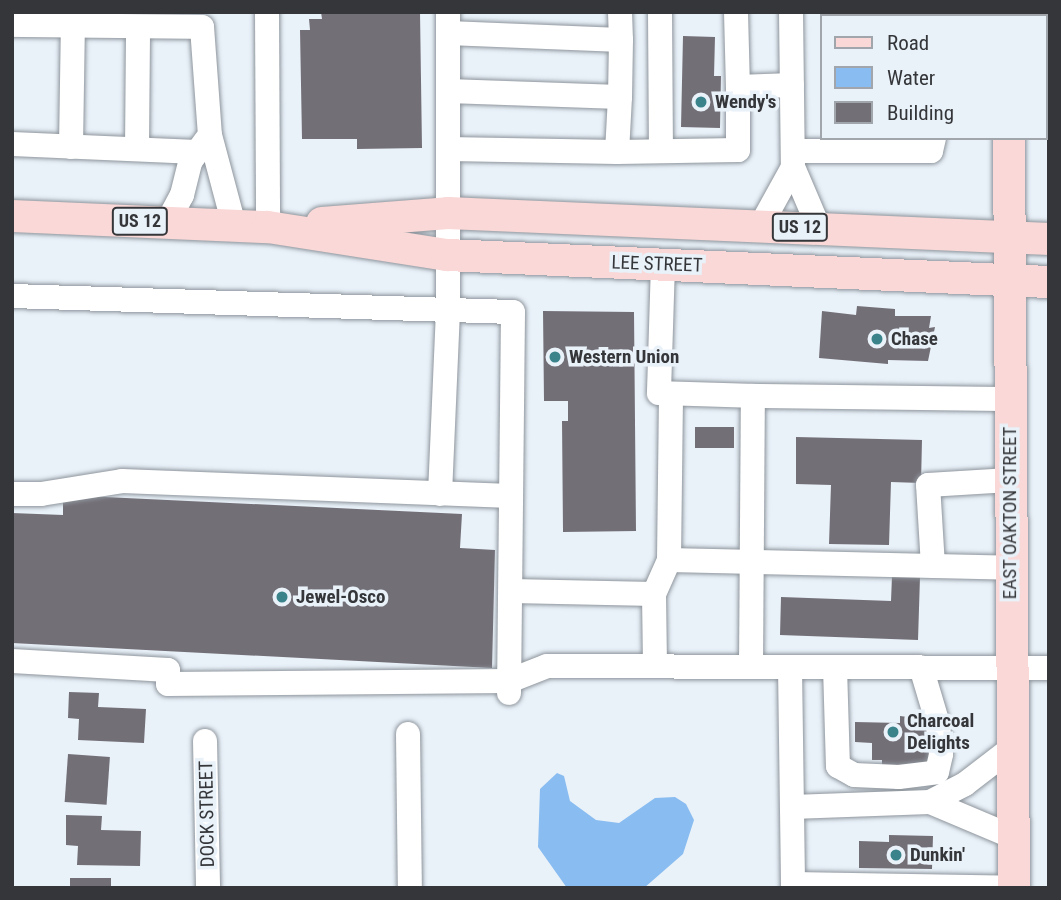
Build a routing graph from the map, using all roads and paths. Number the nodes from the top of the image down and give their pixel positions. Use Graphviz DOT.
graph roads {
  1 [pos="267,12"];
  2 [pos="620,12"];
  3 [pos="660,12"];
  4 [pos="736,12"];
  5 [pos="791,12"];
  6 [pos="202,20"];
  7 [pos="448,23"];
  8 [pos="12,26"];
  9 [pos="73,26"];
  10 [pos="138,27"];
  11 [pos="621,40"];
  12 [pos="792,85"];
  13 [pos="738,87"];
  14 [pos="448,91"];
  15 [pos="620,97"];
  16 [pos="934,140"];
  17 [pos="1009,140"];
  18 [pos="203,143"];
  19 [pos="12,144"];
  20 [pos="71,147"];
  21 [pos="137,149"];
  22 [pos="448,149"];
  23 [pos="661,151"];
  24 [pos="617,152"];
  25 [pos="793,159"];
  26 [pos="448,213"];
  27 [pos="12,216"];
  28 [pos="167,223"];
  29 [pos="234,225"];
  30 [pos="761,225"];
  31 [pos="268,227"];
  32 [pos="819,228"];
  33 [pos="1010,236"];
  34 [pos="1049,239"];
  35 [pos="447,255"];
  36 [pos="663,264"];
  37 [pos="1010,280"];
  38 [pos="1049,282"];
  39 [pos="12,296"];
  40 [pos="448,310"];
  41 [pos="671,394"];
  42 [pos="753,396"];
  43 [pos="1010,399"];
  44 [pos="1010,480"];
  45 [pos="12,494"];
  46 [pos="440,494"];
  47 [pos="511,496"];
  48 [pos="669,559"];
  49 [pos="752,563"];
  50 [pos="933,566"];
  51 [pos="1011,568"];
  52 [pos="511,592"];
  53 [pos="654,594"];
  54 [pos="12,661"];
  55 [pos="655,666"];
  56 [pos="751,667"];
  57 [pos="790,667"];
  58 [pos="835,667"];
  59 [pos="921,667"];
  60 [pos="1011,668"];
  61 [pos="1049,668"];
  62 [pos="509,687"];
  63 [pos="408,734"];
  64 [pos="205,741"];
  65 [pos="1012,748"];
  66 [pos="930,802"];
  67 [pos="792,807"];
  68 [pos="1013,837"];
  69 [pos="793,886"];
  70 [pos="208,888"];
  71 [pos="410,888"];
  72 [pos="1014,888"];
  1 -- 31 [label="street"];
  2 -- 11 [label="street"];
  3 -- 23 [label="street"];
  4 -- 13 [label="street"];
  5 -- 12 [label="street"];
  6 -- 10 [label="street"];
  6 -- 18 [label="street"];
  7 -- 11 [label="street"];
  7 -- 14 [label="street"];
  8 -- 9 [label="street"];
  9 -- 10 [label="street"];
  9 -- 20 [label="street"];
  10 -- 21 [label="street"];
  11 -- 15 [label="street"];
  12 -- 13 [label="street"];
  12 -- 25 [label="street"];
  13 -- 23 [label="street"];
  14 -- 15 [label="street"];
  14 -- 22 [label="street"];
  15 -- 24 [label="street"];
  16 -- 25 [label="street"];
  17 -- 33 [label="main road, EAST OAKTON STREET"];
  18 -- 21 [label="street"];
  18 -- 28 [label="street"];
  18 -- 29 [label="street"];
  19 -- 20 [label="street"];
  20 -- 21 [label="street"];
  22 -- 24 [label="street"];
  22 -- 26 [label="street"];
  23 -- 24 [label="street"];
  25 -- 30 [label="street"];
  25 -- 32 [label="street"];
  26 -- 30 [label="main road, LEE STREET / US 12"];
  26 -- 31 [label="main road, LEE STREET / US 12"];
  26 -- 35 [label="street"];
  27 -- 28 [label="main road, LEE STREET / US 12"];
  28 -- 29 [label="main road, LEE STREET / US 12"];
  29 -- 31 [label="main road, LEE STREET / US 12"];
  30 -- 32 [label="main road, LEE STREET / US 12"];
  31 -- 35 [label="main road, LEE STREET / US 12"];
  32 -- 33 [label="main road, LEE STREET / US 12"];
  33 -- 34 [label="main road, LEE STREET / US 12"];
  33 -- 37 [label="main road, EAST OAKTON STREET"];
  35 -- 36 [label="main road, LEE STREET / US 12"];
  35 -- 40 [label="street"];
  36 -- 37 [label="main road, LEE STREET / US 12"];
  36 -- 41 [label="street"];
  37 -- 38 [label="main road, LEE STREET / US 12"];
  37 -- 43 [label="main road, EAST OAKTON STREET"];
  39 -- 40 [label="street"];
  40 -- 46 [label="street"];
  40 -- 47 [label="street"];
  41 -- 42 [label="street"];
  41 -- 48 [label="street"];
  42 -- 43 [label="street"];
  42 -- 49 [label="street"];
  43 -- 44 [label="main road, EAST OAKTON STREET"];
  44 -- 50 [label="street"];
  44 -- 51 [label="main road, EAST OAKTON STREET"];
  45 -- 46 [label="street"];
  46 -- 47 [label="street"];
  47 -- 52 [label="street"];
  48 -- 49 [label="street"];
  48 -- 53 [label="street"];
  49 -- 50 [label="street"];
  49 -- 56 [label="street"];
  50 -- 51 [label="street"];
  51 -- 60 [label="main road, EAST OAKTON STREET"];
  52 -- 53 [label="street"];
  52 -- 62 [label="street"];
  53 -- 55 [label="street"];
  54 -- 62 [label="street"];
  55 -- 56 [label="street"];
  55 -- 62 [label="street"];
  56 -- 57 [label="street"];
  57 -- 58 [label="street"];
  57 -- 67 [label="street"];
  58 -- 59 [label="street"];
  58 -- 59 [label="street"];
  59 -- 60 [label="street"];
  60 -- 61 [label="street"];
  60 -- 65 [label="main road, EAST OAKTON STREET"];
  63 -- 71 [label="street"];
  64 -- 70 [label="street, DOCK STREET"];
  65 -- 66 [label="street"];
  65 -- 68 [label="main road, EAST OAKTON STREET"];
  66 -- 67 [label="street"];
  66 -- 68 [label="street"];
  67 -- 69 [label="street"];
  68 -- 72 [label="main road, EAST OAKTON STREET"];
  69 -- 72 [label="street"];
}
